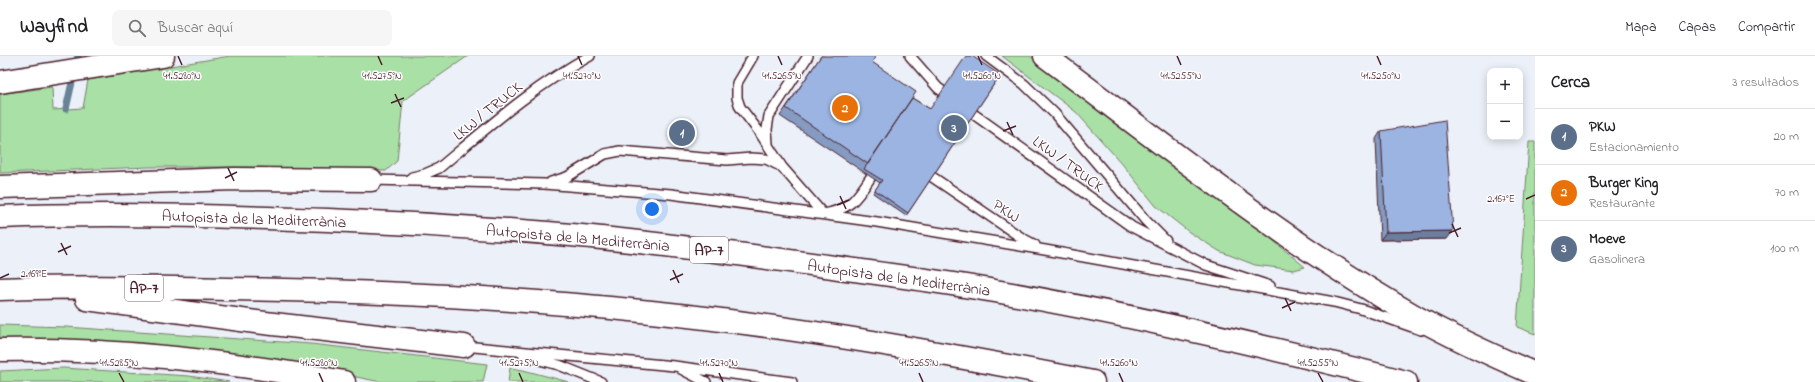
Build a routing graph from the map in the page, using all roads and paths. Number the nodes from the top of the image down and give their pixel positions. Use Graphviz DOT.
graph roads {
  1 [pos="163,56"];
  2 [pos="590,56"];
  3 [pos="753,56"];
  4 [pos="808,56"];
  5 [pos="910,56"];
  6 [pos="986,56"];
  7 [pos="1045,56"];
  8 [pos="0,82"];
  9 [pos="768,147"];
  10 [pos="752,158"];
  11 [pos="884,160"];
  12 [pos="915,166"];
  13 [pos="782,167"];
  14 [pos="371,180"];
  15 [pos="400,180"];
  16 [pos="544,184"];
  17 [pos="0,188"];
  18 [pos="823,214"];
  19 [pos="0,217"];
  20 [pos="1045,250"];
  21 [pos="1182,253"];
  22 [pos="3,289"];
  23 [pos="1300,296"];
  24 [pos="464,346"];
  25 [pos="495,349"];
  26 [pos="0,350"];
  27 [pos="1486,352"];
  28 [pos="674,366"];
  29 [pos="1535,374"];
  30 [pos="344,382"];
  31 [pos="601,382"];
  32 [pos="706,382"];
  33 [pos="792,382"];
  34 [pos="1093,382"];
  35 [pos="1406,382"];
  1 -- 8 [label="highway"];
  2 -- 15 [label="lane, LKW / TRUCK"];
  3 -- 9 [label="lane"];
  4 -- 9 [label="lane"];
  5 -- 21 [label="lane, LKW / TRUCK"];
  6 -- 21 [label="lane, LKW / TRUCK"];
  7 -- 27 [label="highway"];
  9 -- 10 [label="lane"];
  9 -- 13 [label="lane"];
  10 -- 13 [label="lane"];
  10 -- 16 [label="lane"];
  11 -- 18 [label="lane, PKW"];
  12 -- 20 [label="lane, PKW"];
  13 -- 18 [label="lane"];
  14 -- 15 [label="lane"];
  14 -- 17 [label="highway"];
  15 -- 16 [label="lane, PKW"];
  16 -- 18 [label="lane, PKW"];
  18 -- 20 [label="lane, PKW"];
  19 -- 35 [label="highway, Autopista de la Mediterrània / AP-7"];
  20 -- 23 [label="lane, PKW"];
  21 -- 23 [label="lane, LKW / TRUCK"];
  22 -- 24 [label="highway"];
  22 -- 34 [label="highway, AP-7"];
  23 -- 27 [label="lane"];
  24 -- 25 [label="lane"];
  25 -- 28 [label="lane"];
  25 -- 31 [label="lane"];
  26 -- 30 [label="highway"];
  27 -- 29 [label="highway"];
  28 -- 32 [label="lane"];
  28 -- 33 [label="lane"];
}
